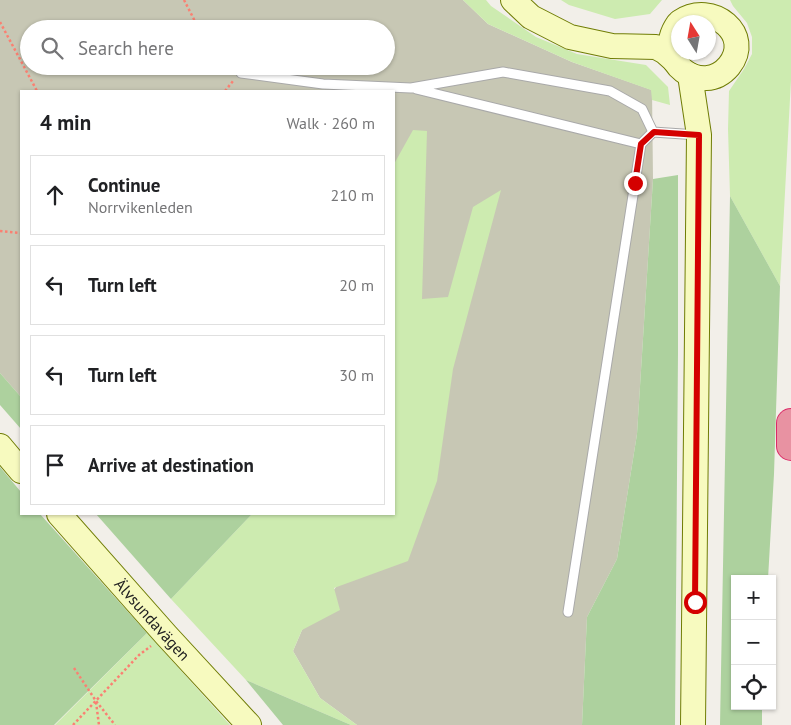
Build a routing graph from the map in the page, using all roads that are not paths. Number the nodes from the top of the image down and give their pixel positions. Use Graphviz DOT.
graph roads {
  1 [pos="513,0"];
  2 [pos="724,11"];
  3 [pos="691,15"];
  4 [pos="714,15"];
  5 [pos="671,23"];
  6 [pos="612,46"];
  7 [pos="678,60"];
  8 [pos="682,67"];
  9 [pos="721,73"];
  10 [pos="256,75"];
  11 [pos="412,88"];
  12 [pos="654,132"];
  13 [pos="699,135"];
  14 [pos="641,144"];
  15 [pos="791,423"];
  16 [pos="0,446"];
  17 [pos="791,446"];
  18 [pos="20,470"];
  19 [pos="60,515"];
  20 [pos="568,612"];
  21 [pos="249,725"];
  22 [pos="694,725"];
  1 -- 6 [label="main road"];
  2 -- 9 [label="main road"];
  3 -- 4 [label="main road"];
  5 -- 6 [label="main road"];
  6 -- 8 [label="main road"];
  7 -- 8 [label="main road"];
  8 -- 9 [label="main road"];
  8 -- 13 [label="main road"];
  9 -- 13 [label="main road"];
  10 -- 11 [label="lane"];
  11 -- 12 [label="lane"];
  11 -- 14 [label="lane"];
  12 -- 13 [label="lane"];
  12 -- 14 [label="lane"];
  13 -- 22 [label="main road"];
  14 -- 20 [label="lane"];
  15 -- 17 [label="highway"];
  16 -- 18 [label="main road"];
  19 -- 21 [label="main road, Älvsundavägen"];
}
